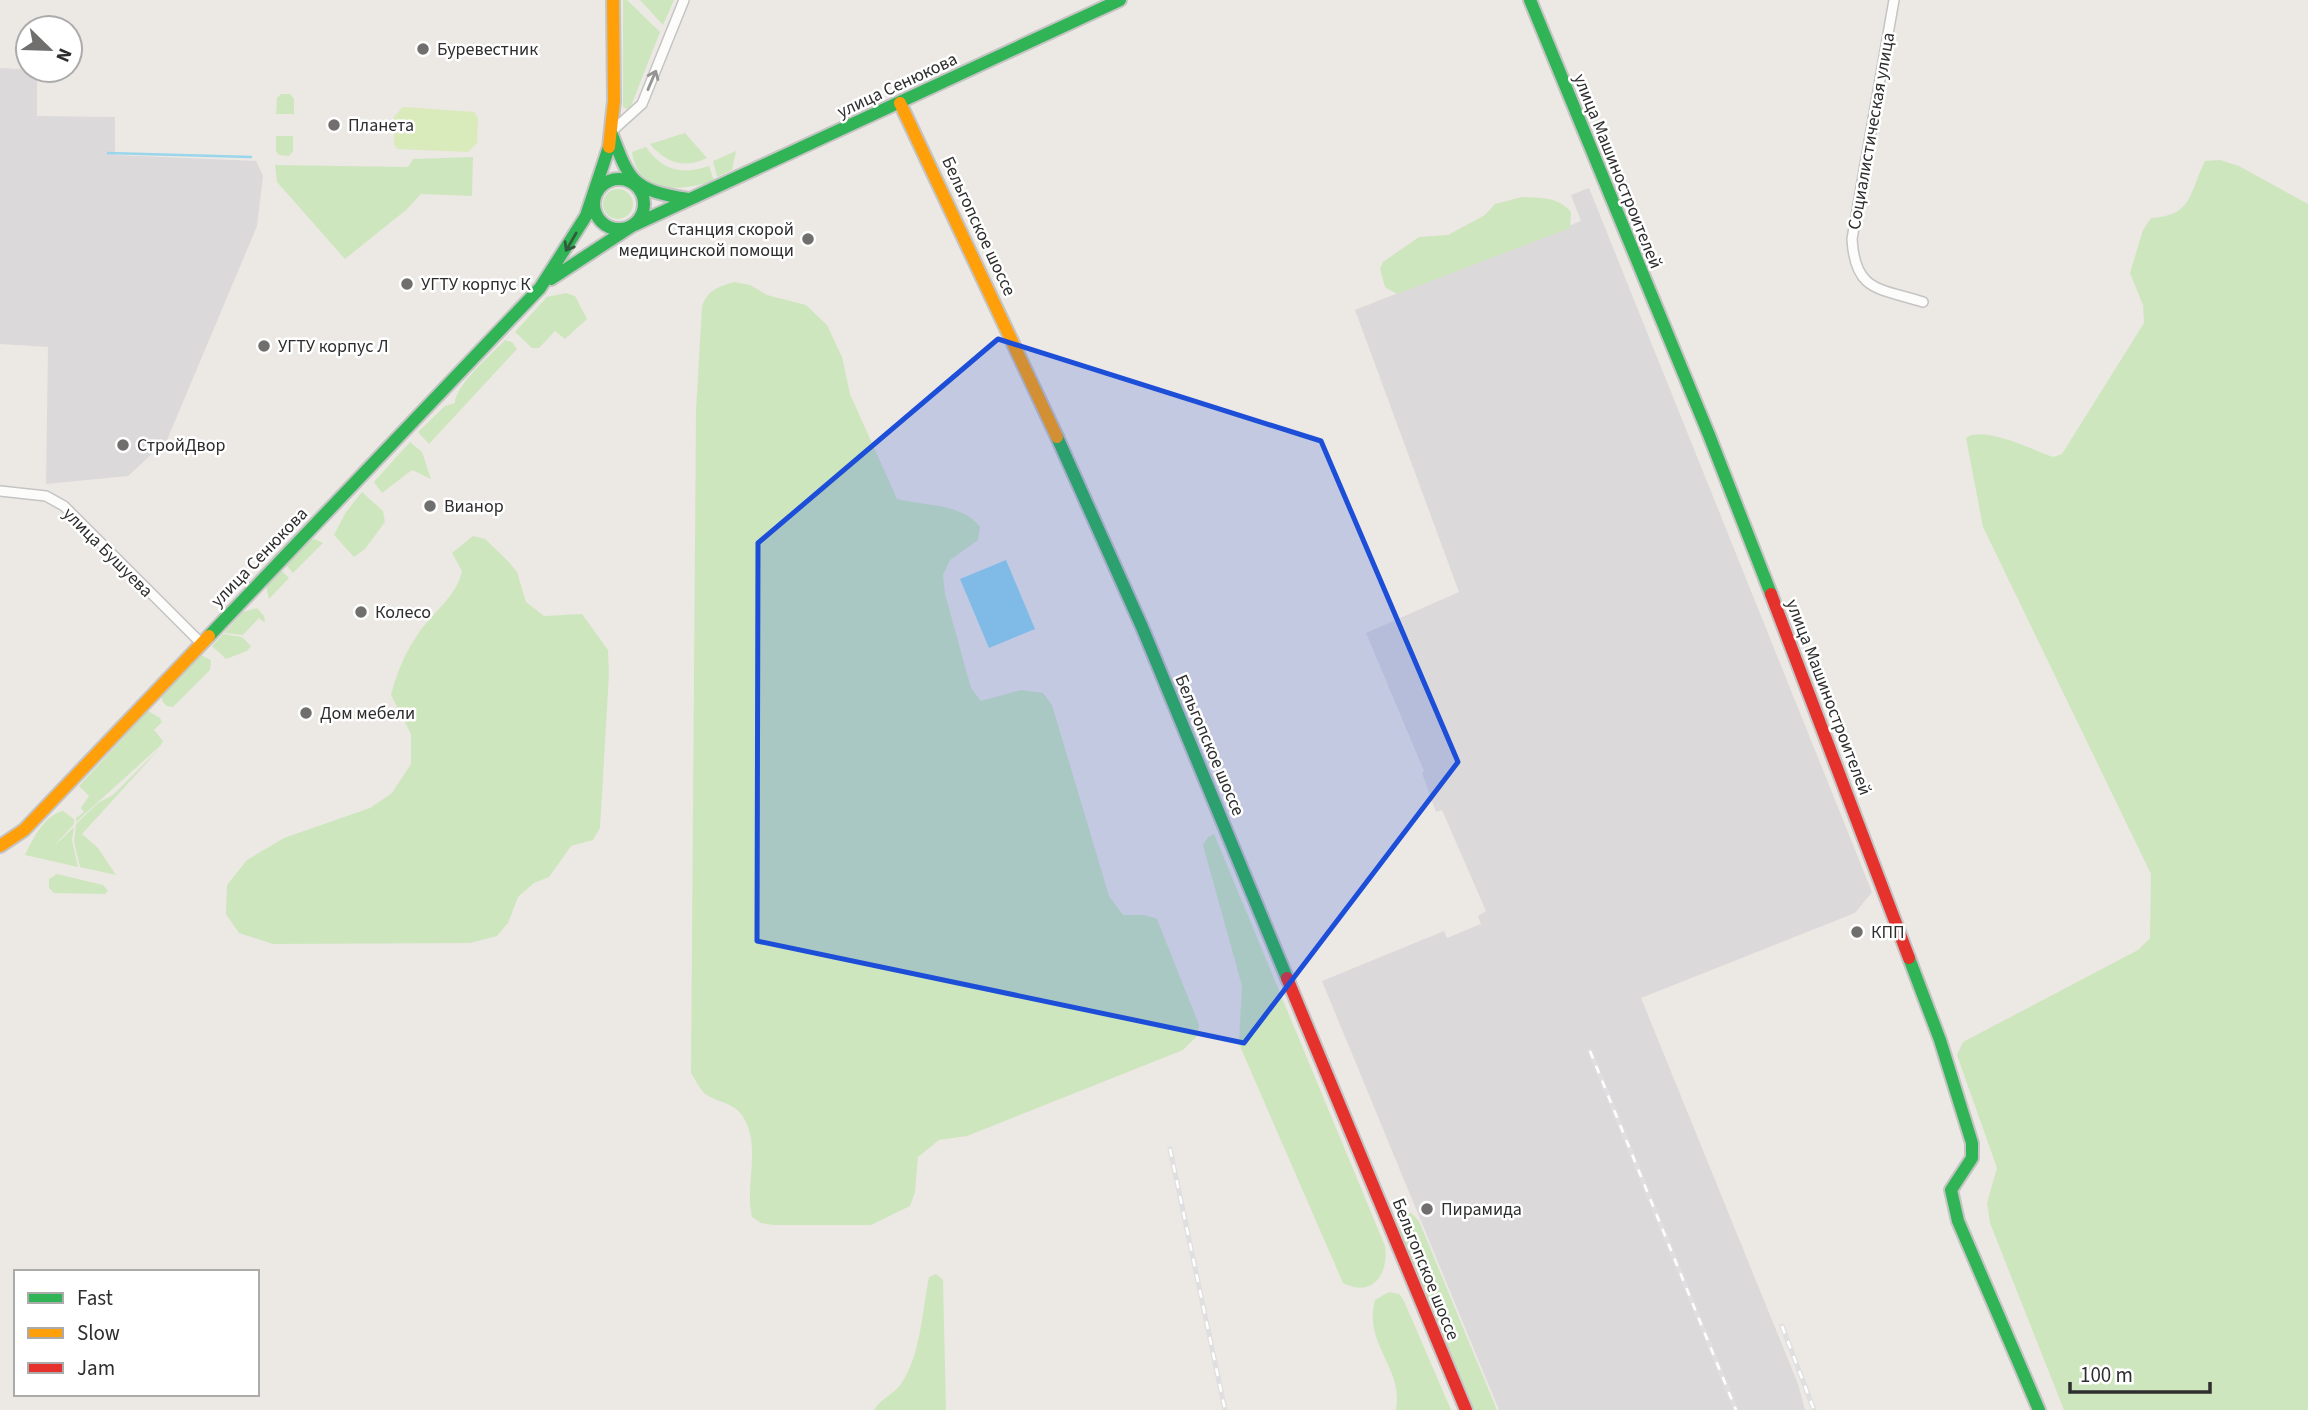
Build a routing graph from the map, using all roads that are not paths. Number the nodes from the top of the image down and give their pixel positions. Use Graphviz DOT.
graph roads {
  1 [pos="613,0"];
  2 [pos="684,0"];
  3 [pos="1120,0"];
  4 [pos="1530,0"];
  5 [pos="1894,0"];
  6 [pos="900,103"];
  7 [pos="611,132"];
  8 [pos="636,186"];
  9 [pos="597,193"];
  10 [pos="688,199"];
  11 [pos="632,226"];
  12 [pos="540,288"];
  13 [pos="1923,302"];
  14 [pos="0,491"];
  15 [pos="201,643"];
  16 [pos="0,846"];
  17 [pos="1465,1410"];
  18 [pos="2039,1410"];
  1 -- 7 [label="street"];
  7 -- 2 [label="street, one-way"];
  3 -- 6 [label="street, улица Сенюкова"];
  4 -- 18 [label="street, улица Машиностроителей"];
  5 -- 13 [label="street, Социалистическая улица"];
  6 -- 10 [label="street, улица Сенюкова"];
  6 -- 17 [label="street, Бельгопское шоссе"];
  7 -- 8 [label="street"];
  7 -- 9 [label="street"];
  8 -- 9 [label="street, улица Сенюкова"];
  8 -- 10 [label="street, улица Сенюкова"];
  8 -- 11 [label="street"];
  9 -- 11 [label="street"];
  9 -- 12 [label="street, улица Сенюкова, one-way"];
  10 -- 11 [label="street, улица Сенюкова"];
  11 -- 12 [label="street, улица Сенюкова"];
  12 -- 15 [label="street, улица Сенюкова"];
  14 -- 15 [label="street, улица Бушуева"];
  15 -- 16 [label="street, улица Сенюкова"];
}
